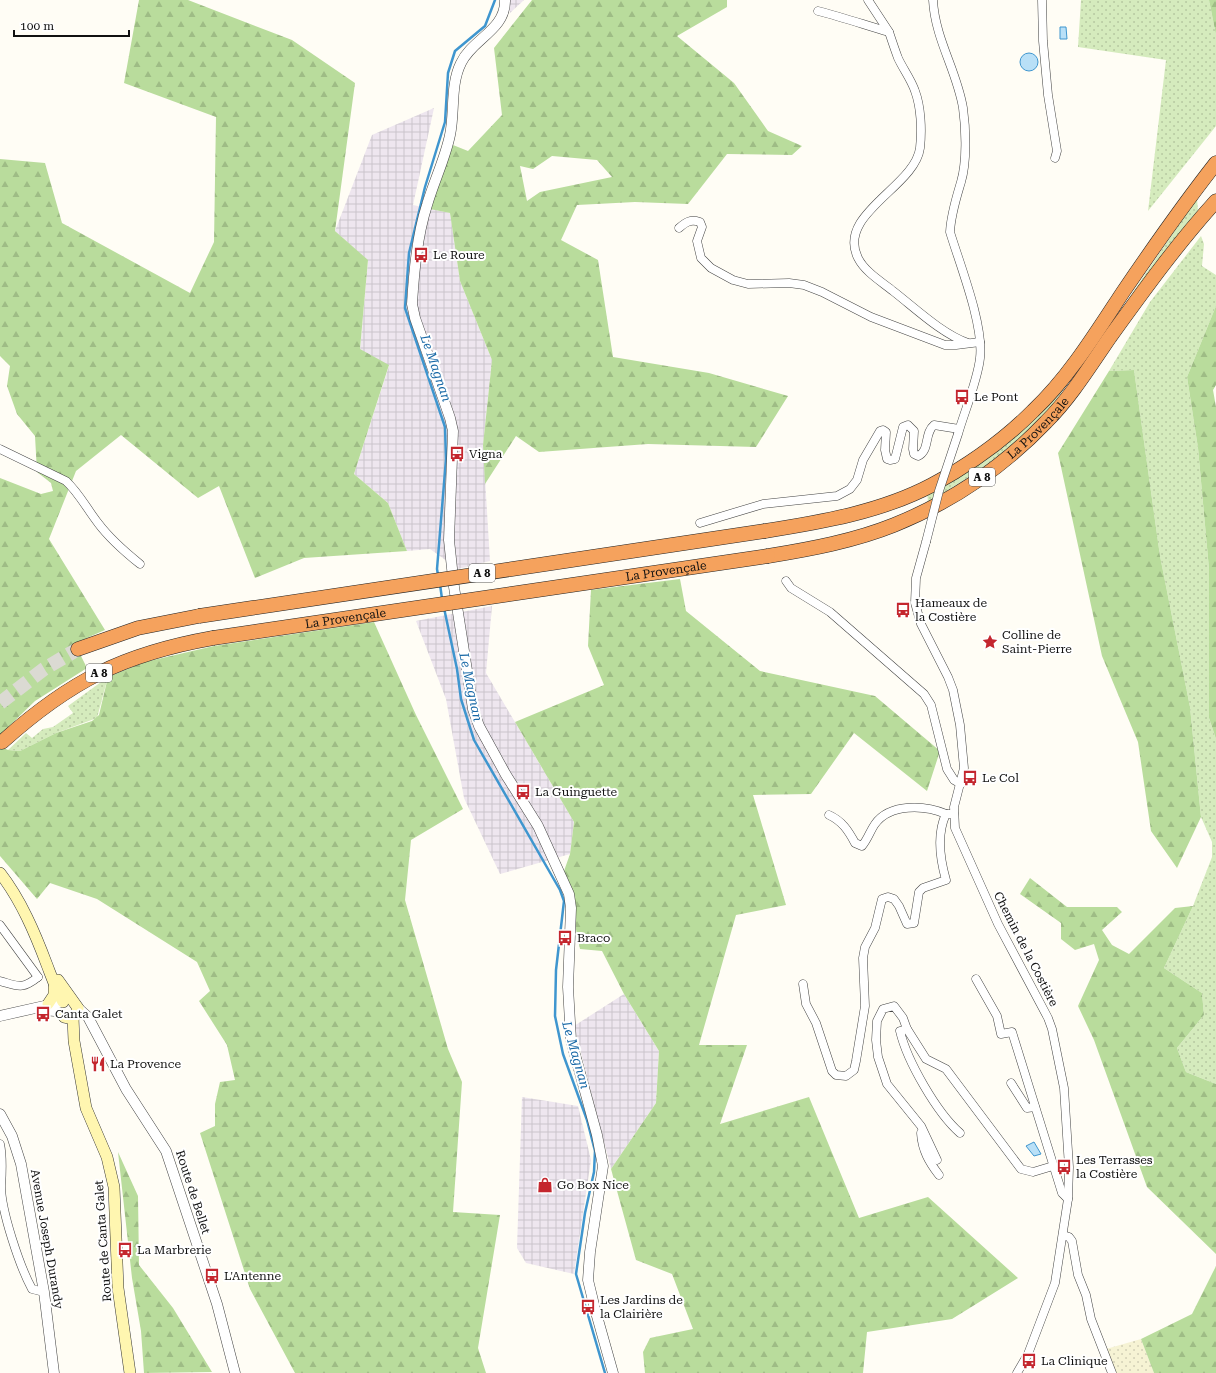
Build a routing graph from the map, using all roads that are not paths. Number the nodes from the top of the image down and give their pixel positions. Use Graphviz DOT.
graph roads {
  1 [pos="505,0"];
  2 [pos="868,0"];
  3 [pos="933,0"];
  4 [pos="1042,0"];
  5 [pos="818,12"];
  6 [pos="889,32"];
  7 [pos="1055,158"];
  8 [pos="1214,165"];
  9 [pos="1216,202"];
  10 [pos="679,228"];
  11 [pos="980,342"];
  12 [pos="968,343"];
  13 [pos="958,432"];
  14 [pos="0,449"];
  15 [pos="700,523"];
  16 [pos="140,564"];
  17 [pos="786,581"];
  18 [pos="78,649"];
  19 [pos="2,742"];
  20 [pos="961,784"];
  21 [pos="950,814"];
  22 [pos="829,815"];
  23 [pos="0,873"];
  24 [pos="0,925"];
  25 [pos="47,965"];
  26 [pos="38,977"];
  27 [pos="976,979"];
  28 [pos="0,981"];
  29 [pos="53,983"];
  30 [pos="803,984"];
  31 [pos="48,1004"];
  32 [pos="68,1009"];
  33 [pos="27,1011"];
  34 [pos="0,1016"];
  35 [pos="907,1029"];
  36 [pos="1011,1083"];
  37 [pos="1035,1108"];
  38 [pos="0,1114"];
  39 [pos="921,1126"];
  40 [pos="960,1134"];
  41 [pos="0,1144"];
  42 [pos="937,1160"];
  43 [pos="1053,1166"];
  44 [pos="939,1175"];
  45 [pos="1,1187"];
  46 [pos="1068,1199"];
  47 [pos="2,1205"];
  48 [pos="1063,1235"];
  49 [pos="44,1292"];
  50 [pos="54,1373"];
  51 [pos="130,1373"];
  52 [pos="235,1373"];
  53 [pos="613,1373"];
  54 [pos="1016,1373"];
  55 [pos="1112,1373"];
  1 -- 53 [label="street"];
  2 -- 6 [label="street"];
  3 -- 11 [label="street"];
  4 -- 7 [label="street"];
  5 -- 6 [label="street"];
  6 -- 12 [label="street"];
  8 -- 18 [label="highway, La Provençale / A 8, bridge"];
  9 -- 19 [label="highway, La Provençale / A 8, bridge"];
  10 -- 12 [label="street"];
  11 -- 12 [label="street"];
  11 -- 13 [label="street"];
  13 -- 15 [label="street"];
  13 -- 20 [label="street, Chemin de la Costière, bridge"];
  14 -- 16 [label="street"];
  17 -- 20 [label="street"];
  20 -- 21 [label="street, Chemin de la Costière"];
  21 -- 22 [label="street"];
  21 -- 30 [label="street"];
  21 -- 46 [label="street, Chemin de la Costière"];
  23 -- 25 [label="main road"];
  24 -- 26 [label="street"];
  25 -- 29 [label="main road"];
  25 -- 32 [label="main road"];
  26 -- 28 [label="street"];
  26 -- 29 [label="street"];
  27 -- 37 [label="street"];
  29 -- 31 [label="main road"];
  29 -- 32 [label="main road"];
  31 -- 32 [label="street"];
  31 -- 33 [label="street"];
  32 -- 33 [label="street"];
  32 -- 51 [label="main road, Route de Canta Galet"];
  32 -- 52 [label="street, Route de Bellet"];
  33 -- 34 [label="street"];
  35 -- 39 [label="street"];
  35 -- 40 [label="street"];
  35 -- 43 [label="street"];
  36 -- 37 [label="street"];
  37 -- 43 [label="street"];
  38 -- 49 [label="street, Avenue Joseph Durandy"];
  39 -- 42 [label="street"];
  39 -- 44 [label="street"];
  41 -- 45 [label="street"];
  43 -- 46 [label="street"];
  45 -- 47 [label="street"];
  46 -- 48 [label="street, Chemin de la Costière"];
  47 -- 49 [label="street"];
  48 -- 54 [label="street, Chemin de la Costière"];
  48 -- 55 [label="street"];
  49 -- 50 [label="street, Avenue Joseph Durandy"];
}
